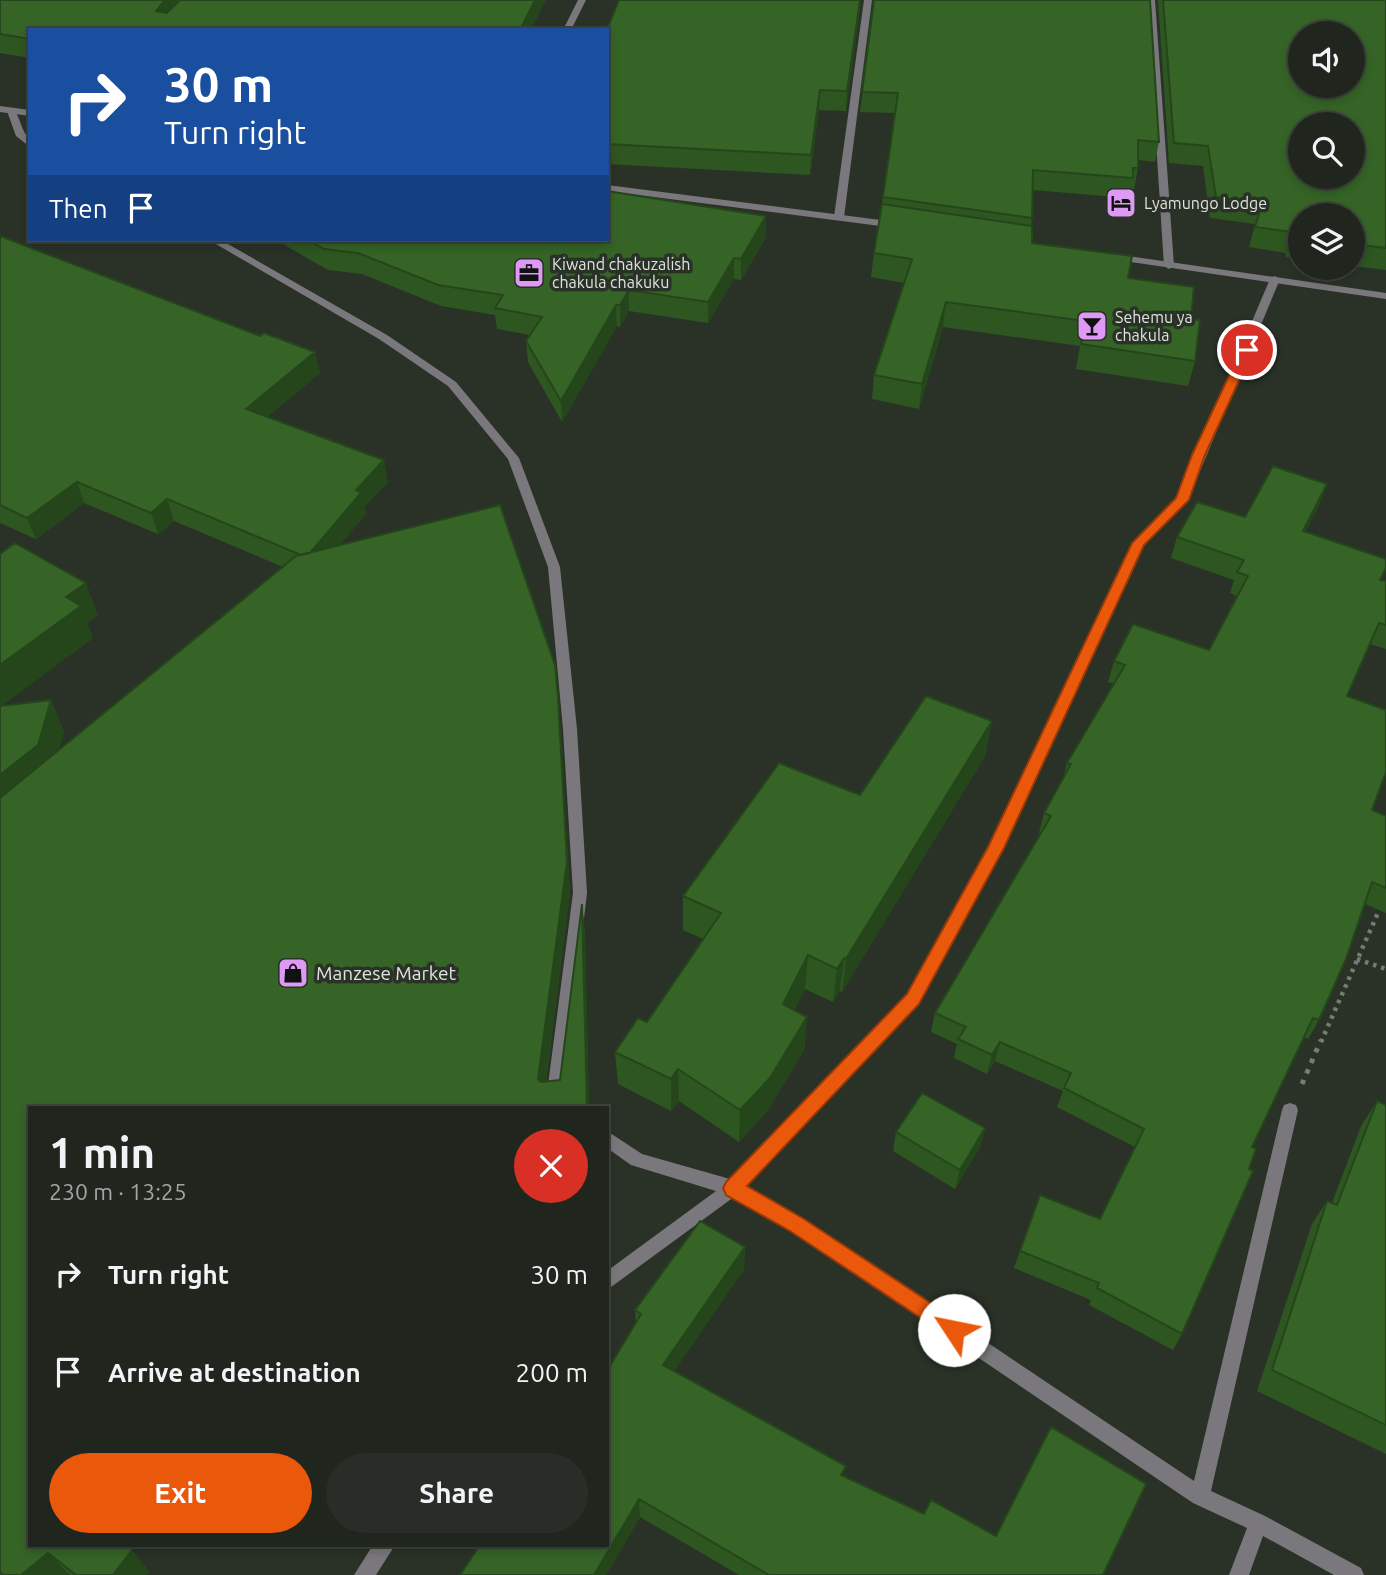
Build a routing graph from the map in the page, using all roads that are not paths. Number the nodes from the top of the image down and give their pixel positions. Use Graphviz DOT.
graph roads {
  1 [pos="582,0"];
  2 [pos="868,0"];
  3 [pos="1151,0"];
  4 [pos="569,28"];
  5 [pos="0,109"];
  6 [pos="11,111"];
  7 [pos="28,113"];
  8 [pos="28,142"];
  9 [pos="609,188"];
  10 [pos="839,217"];
  11 [pos="908,227"];
  12 [pos="217,242"];
  13 [pos="1101,256"];
  14 [pos="1169,266"];
  15 [pos="1275,279"];
  16 [pos="1386,296"];
  17 [pos="553,1106"];
  18 [pos="1290,1110"];
  19 [pos="609,1139"];
  20 [pos="733,1188"];
  21 [pos="609,1281"];
  22 [pos="1200,1496"];
  23 [pos="1258,1522"];
  24 [pos="384,1547"];
  25 [pos="364,1575"];
  26 [pos="1239,1575"];
  27 [pos="1354,1575"];
  1 -- 4 [label="street"];
  2 -- 10 [label="street"];
  3 -- 14 [label="street"];
  5 -- 6 [label="street"];
  6 -- 7 [label="street"];
  6 -- 8 [label="street"];
  9 -- 10 [label="street"];
  10 -- 11 [label="street"];
  12 -- 17 [label="street"];
  13 -- 14 [label="street"];
  14 -- 15 [label="street"];
  15 -- 16 [label="street"];
  15 -- 20 [label="street"];
  18 -- 22 [label="street"];
  19 -- 20 [label="street"];
  20 -- 21 [label="street"];
  20 -- 22 [label="street"];
  22 -- 23 [label="street"];
  23 -- 26 [label="street"];
  23 -- 27 [label="street"];
  24 -- 25 [label="street"];
}
